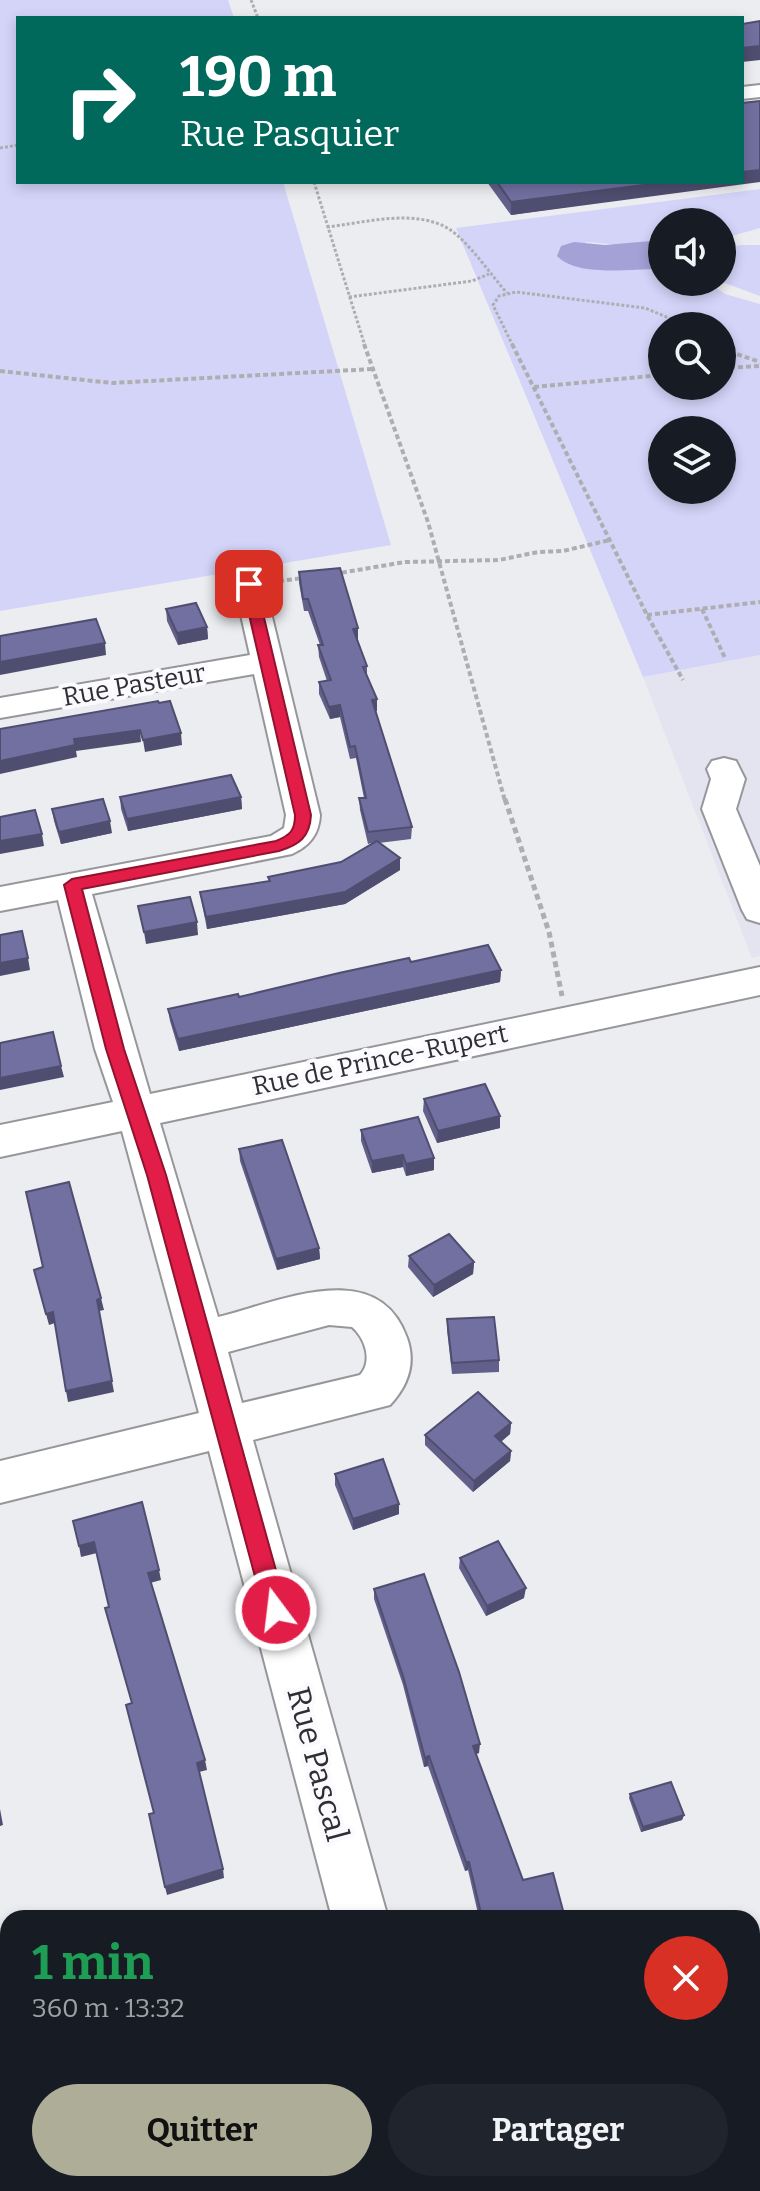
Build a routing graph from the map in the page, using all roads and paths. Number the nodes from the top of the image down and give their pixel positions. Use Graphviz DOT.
graph roads {
  1 [pos="315,184"];
  2 [pos="327,227"];
  3 [pos="489,274"];
  4 [pos="507,293"];
  5 [pos="349,297"];
  6 [pos="660,312"];
  7 [pos="736,355"];
  8 [pos="760,364"];
  9 [pos="736,367"];
  10 [pos="373,369"];
  11 [pos="0,371"];
  12 [pos="648,376"];
  13 [pos="534,387"];
  14 [pos="610,540"];
  15 [pos="439,561"];
  16 [pos="324,575"];
  17 [pos="313,577"];
  18 [pos="249,584"];
  19 [pos="760,602"];
  20 [pos="702,609"];
  21 [pos="647,615"];
  22 [pos="725,658"];
  23 [pos="267,662"];
  24 [pos="683,680"];
  25 [pos="0,708"];
  26 [pos="724,769"];
  27 [pos="72,885"];
  28 [pos="0,899"];
  29 [pos="760,910"];
  30 [pos="760,981"];
  31 [pos="567,1020"];
  32 [pos="133,1112"];
  33 [pos="0,1141"];
  34 [pos="200,1340"];
  35 [pos="225,1425"];
  36 [pos="0,1482"];
  37 [pos="358,1910"];
  1 -- 2 [label="path"];
  2 -- 3 [label="path"];
  2 -- 5 [label="path"];
  3 -- 4 [label="path"];
  3 -- 5 [label="path"];
  4 -- 6 [label="path"];
  4 -- 13 [label="path"];
  5 -- 10 [label="path"];
  7 -- 8 [label="path"];
  8 -- 9 [label="path"];
  10 -- 11 [label="path"];
  10 -- 15 [label="path"];
  12 -- 13 [label="path"];
  13 -- 14 [label="path"];
  14 -- 15 [label="path"];
  14 -- 21 [label="path"];
  15 -- 16 [label="path"];
  15 -- 31 [label="path"];
  17 -- 18 [label="path"];
  18 -- 23 [label="street"];
  19 -- 20 [label="path"];
  20 -- 21 [label="path"];
  20 -- 22 [label="path"];
  21 -- 24 [label="path"];
  23 -- 25 [label="street, Rue Pasteur"];
  23 -- 27 [label="street"];
  26 -- 29 [label="street"];
  27 -- 28 [label="street"];
  27 -- 32 [label="street, Rue Pascal"];
  30 -- 31 [label="street, Rue de Prince-Rupert"];
  31 -- 32 [label="street, Rue de Prince-Rupert"];
  32 -- 33 [label="street, Rue de Prince-Rupert"];
  32 -- 34 [label="street, Rue Pascal"];
  34 -- 35 [label="street, Rue Pascal"];
  34 -- 35 [label="street"];
  35 -- 36 [label="street"];
  35 -- 37 [label="street, Rue Pascal"];
}
